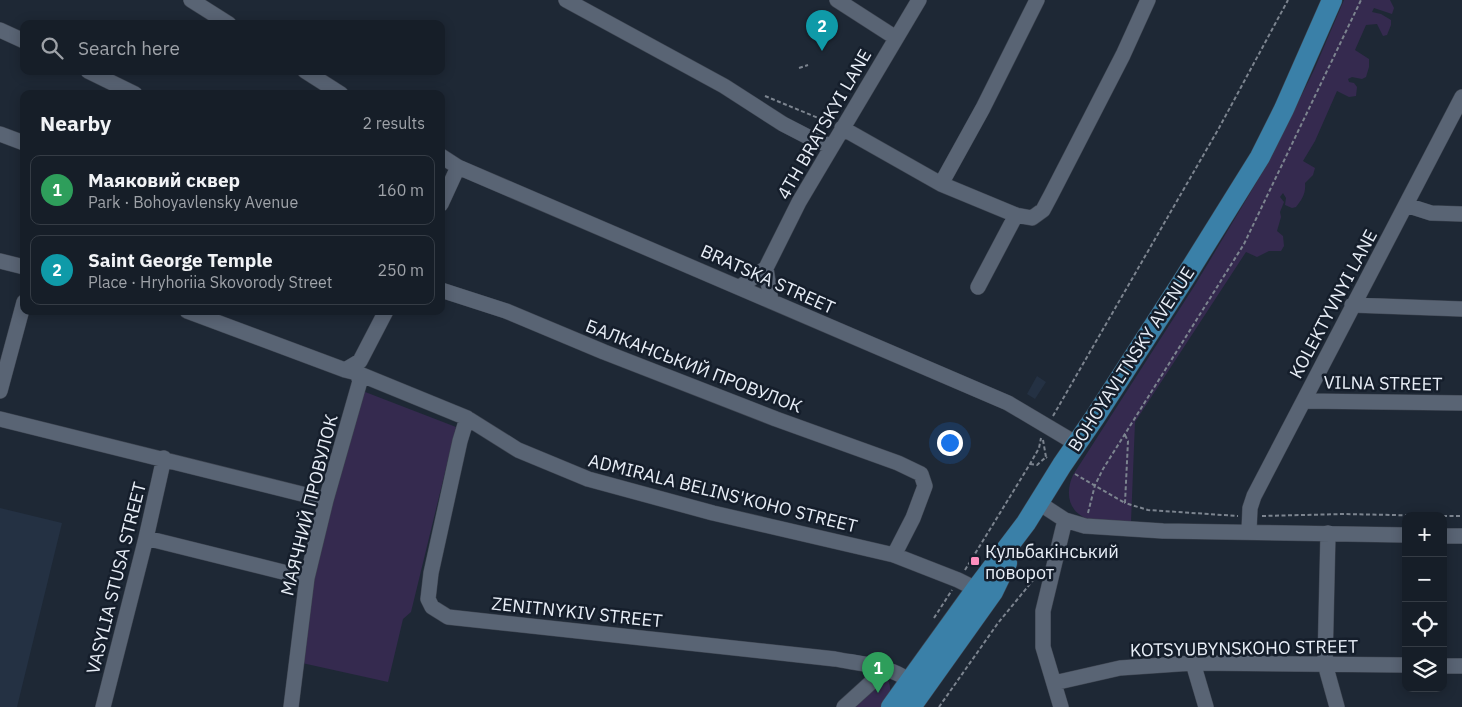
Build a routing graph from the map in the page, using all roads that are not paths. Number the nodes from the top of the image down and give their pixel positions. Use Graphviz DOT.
graph roads {
  1 [pos="191,0"];
  2 [pos="566,0"];
  3 [pos="837,0"];
  4 [pos="919,0"];
  5 [pos="1037,0"];
  6 [pos="1148,0"];
  7 [pos="1332,0"];
  8 [pos="223,20"];
  9 [pos="0,30"];
  10 [pos="20,38"];
  11 [pos="896,38"];
  12 [pos="96,75"];
  13 [pos="311,75"];
  14 [pos="127,90"];
  15 [pos="335,90"];
  16 [pos="1462,97"];
  17 [pos="1458,115"];
  18 [pos="842,128"];
  19 [pos="0,134"];
  20 [pos="20,142"];
  21 [pos="831,146"];
  22 [pos="445,159"];
  23 [pos="458,167"];
  24 [pos="941,184"];
  25 [pos="445,195"];
  26 [pos="1406,205"];
  27 [pos="1462,214"];
  28 [pos="1016,215"];
  29 [pos="0,261"];
  30 [pos="20,266"];
  31 [pos="766,268"];
  32 [pos="740,287"];
  33 [pos="978,287"];
  34 [pos="445,291"];
  35 [pos="771,301"];
  36 [pos="1352,305"];
  37 [pos="1462,309"];
  38 [pos="20,315"];
  39 [pos="197,315"];
  40 [pos="384,315"];
  41 [pos="351,371"];
  42 [pos="0,391"];
  43 [pos="1304,401"];
  44 [pos="1462,404"];
  45 [pos="467,418"];
  46 [pos="0,419"];
  47 [pos="1077,444"];
  48 [pos="164,458"];
  49 [pos="326,500"];
  50 [pos="1038,503"];
  51 [pos="1065,520"];
  52 [pos="1026,523"];
  53 [pos="1249,531"];
  54 [pos="1328,534"];
  55 [pos="1402,535"];
  56 [pos="1447,536"];
  57 [pos="1462,536"];
  58 [pos="146,538"];
  59 [pos="894,555"];
  60 [pos="306,578"];
  61 [pos="976,590"];
  62 [pos="1193,663"];
  63 [pos="1325,664"];
  64 [pos="1402,665"];
  65 [pos="1447,666"];
  66 [pos="1462,666"];
  67 [pos="887,668"];
  68 [pos="910,681"];
  69 [pos="1054,683"];
  70 [pos="103,707"];
  71 [pos="291,707"];
  72 [pos="844,707"];
  73 [pos="891,707"];
  74 [pos="910,707"];
  75 [pos="1061,707"];
  76 [pos="1206,707"];
  77 [pos="1338,707"];
  1 -- 8 [label="street"];
  2 -- 21 [label="street"];
  3 -- 11 [label="street"];
  4 -- 11 [label="street, 4TH BRATSKYI LANE"];
  5 -- 24 [label="street"];
  6 -- 28 [label="street"];
  7 -- 47 [label="main road, BOHOYAVLTNSKY AVENUE"];
  9 -- 10 [label="street"];
  11 -- 18 [label="street, 4TH BRATSKYI LANE"];
  12 -- 14 [label="street"];
  13 -- 15 [label="street"];
  16 -- 17 [label="street, KOLEKTYVNYI LANE"];
  17 -- 26 [label="street, KOLEKTYVNYI LANE"];
  18 -- 21 [label="street, 4TH BRATSKYI LANE"];
  18 -- 24 [label="street"];
  19 -- 20 [label="street"];
  21 -- 31 [label="street, 4TH BRATSKYI LANE"];
  22 -- 23 [label="street, BRATSKA STREET"];
  23 -- 25 [label="street"];
  23 -- 32 [label="street, BRATSKA STREET"];
  24 -- 28 [label="street"];
  26 -- 27 [label="street"];
  26 -- 36 [label="street, KOLEKTYVNYI LANE"];
  28 -- 33 [label="street"];
  29 -- 30 [label="street"];
  31 -- 32 [label="street, 4TH BRATSKYI LANE"];
  31 -- 35 [label="street"];
  32 -- 35 [label="street, BRATSKA STREET"];
  34 -- 59 [label="street, БАЛКАНСЬКИЙ ПРОВУЛОК"];
  35 -- 47 [label="street, BRATSKA STREET"];
  36 -- 37 [label="street"];
  36 -- 43 [label="street, KOLEKTYVNYI LANE"];
  38 -- 42 [label="street"];
  39 -- 41 [label="street, ADMIRALA BELINS'KOHO STREET"];
  40 -- 41 [label="street"];
  41 -- 45 [label="street, ADMIRALA BELINS'KOHO STREET"];
  41 -- 49 [label="street, МАЯЧНИЙ ПРОВУЛОК"];
  43 -- 44 [label="street, VILNA STREET"];
  43 -- 53 [label="street, KOLEKTYVNYI LANE"];
  45 -- 59 [label="street, ADMIRALA BELINS'KOHO STREET"];
  45 -- 67 [label="street, ZENITNYKIV STREET"];
  46 -- 48 [label="street"];
  47 -- 50 [label="main road, BOHOYAVLTNSKY AVENUE"];
  48 -- 49 [label="street"];
  48 -- 58 [label="street, VASYLIA STUSA STREET"];
  49 -- 60 [label="street, МАЯЧНИЙ ПРОВУЛОК"];
  50 -- 51 [label="street"];
  50 -- 52 [label="main road, BOHOYAVLTNSKY AVENUE"];
  51 -- 53 [label="street"];
  51 -- 69 [label="street"];
  52 -- 61 [label="main road"];
  52 -- 74 [label="main road, BOHOYAVLTNSKY AVENUE"];
  53 -- 54 [label="street"];
  54 -- 55 [label="street"];
  54 -- 63 [label="street"];
  56 -- 57 [label="street"];
  58 -- 60 [label="street"];
  58 -- 70 [label="street, VASYLIA STUSA STREET"];
  59 -- 61 [label="street, ADMIRALA BELINS'KOHO STREET"];
  60 -- 71 [label="street, МАЯЧНИЙ ПРОВУЛОК"];
  61 -- 68 [label="main road"];
  62 -- 63 [label="street, KOTSYUBYNSKOHO STREET"];
  62 -- 69 [label="street, KOTSYUBYNSKOHO STREET"];
  62 -- 76 [label="street"];
  63 -- 64 [label="street, KOTSYUBYNSKOHO STREET"];
  63 -- 77 [label="street"];
  65 -- 66 [label="street"];
  67 -- 68 [label="street, ZENITNYKIV STREET"];
  67 -- 72 [label="street"];
  68 -- 73 [label="main road"];
  69 -- 75 [label="street"];
}
